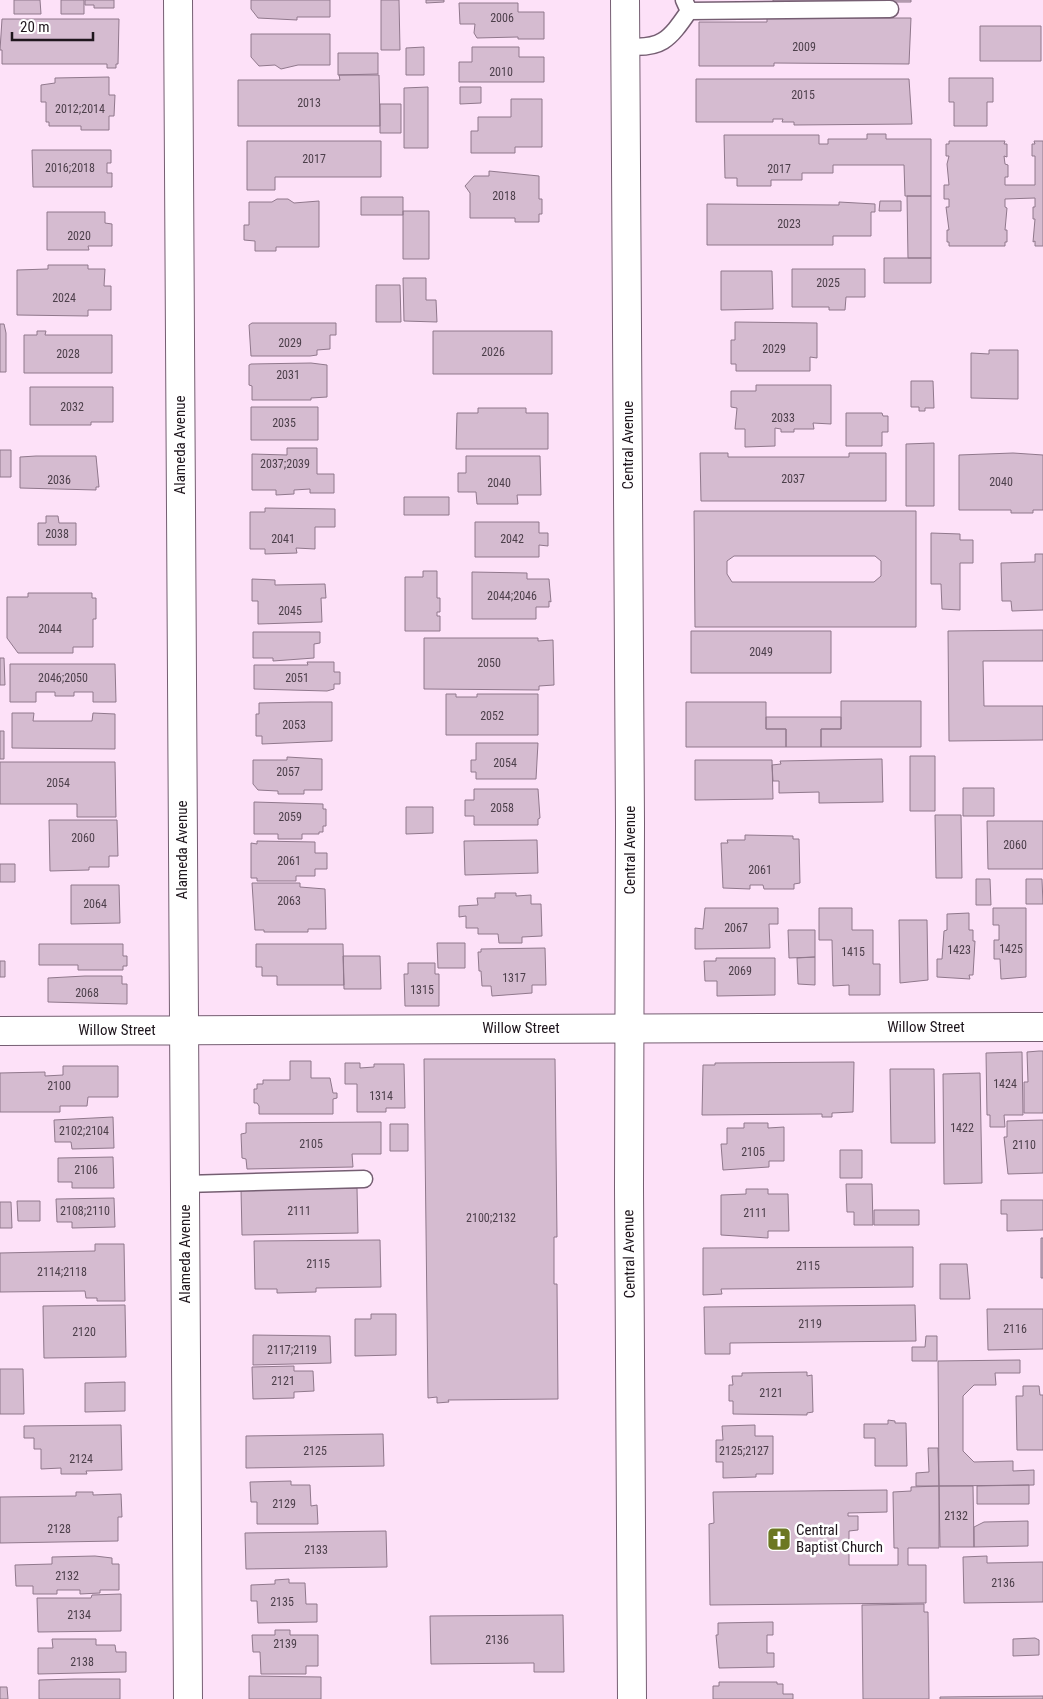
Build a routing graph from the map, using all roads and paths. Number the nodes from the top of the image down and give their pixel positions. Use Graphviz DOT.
graph roads {
  1 [pos="178,0"];
  2 [pos="625,0"];
  3 [pos="686,5"];
  4 [pos="890,9"];
  5 [pos="625,46"];
  6 [pos="1043,1027"];
  7 [pos="629,1028"];
  8 [pos="184,1030"];
  9 [pos="0,1031"];
  10 [pos="364,1179"];
  11 [pos="185,1184"];
  12 [pos="188,1699"];
  13 [pos="632,1699"];
  1 -- 8 [label="street, Alameda Avenue"];
  2 -- 5 [label="street, Central Avenue"];
  3 -- 4 [label="lane"];
  3 -- 5 [label="lane"];
  5 -- 7 [label="street, Central Avenue"];
  6 -- 7 [label="street, Willow Street"];
  7 -- 8 [label="street, Willow Street"];
  7 -- 13 [label="street, Central Avenue"];
  8 -- 9 [label="street, Willow Street"];
  8 -- 11 [label="street, Alameda Avenue"];
  10 -- 11 [label="lane"];
  11 -- 12 [label="street, Alameda Avenue"];
}
